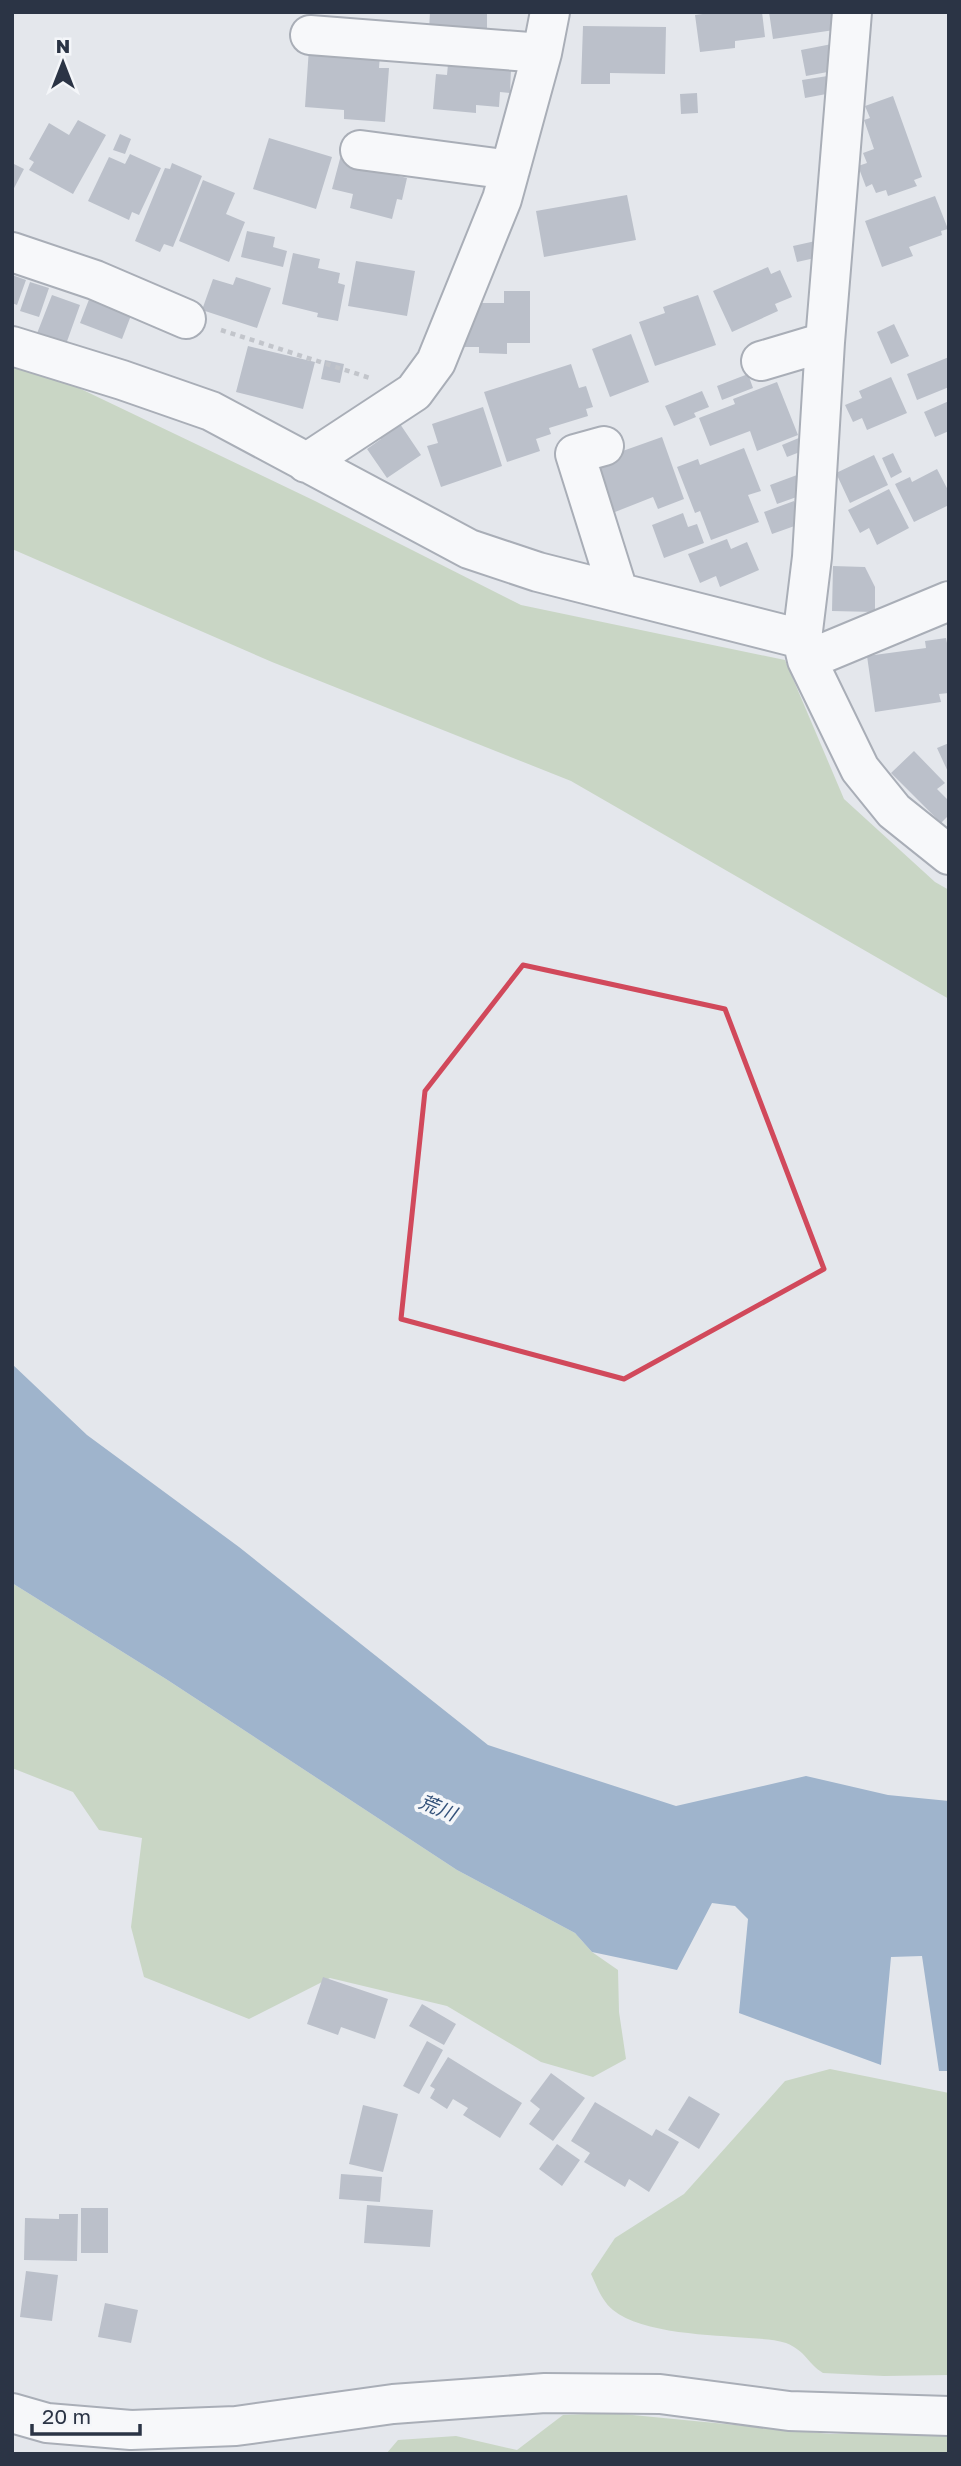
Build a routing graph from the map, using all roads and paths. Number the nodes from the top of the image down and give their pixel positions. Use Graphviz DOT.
graph roads {
  1 [pos="550,12"];
  2 [pos="852,12"];
  3 [pos="310,35"];
  4 [pos="542,53"];
  5 [pos="360,150"];
  6 [pos="510,170"];
  7 [pos="12,252"];
  8 [pos="186,319"];
  9 [pos="825,342"];
  10 [pos="12,346"];
  11 [pos="761,361"];
  12 [pos="414,392"];
  13 [pos="604,446"];
  14 [pos="306,463"];
  15 [pos="618,591"];
  16 [pos="949,601"];
  17 [pos="804,650"];
  18 [pos="949,855"];
  19 [pos="12,2413"];
  20 [pos="949,2416"];
  1 -- 4 [label="street"];
  2 -- 9 [label="street"];
  3 -- 4 [label="street"];
  4 -- 6 [label="street"];
  5 -- 6 [label="street"];
  6 -- 12 [label="street"];
  7 -- 8 [label="street"];
  8 -- 12 [label="path"];
  9 -- 11 [label="street"];
  9 -- 17 [label="street"];
  10 -- 14 [label="street"];
  12 -- 14 [label="street"];
  13 -- 15 [label="street"];
  14 -- 15 [label="street"];
  15 -- 17 [label="street"];
  16 -- 17 [label="street"];
  17 -- 18 [label="street"];
  19 -- 20 [label="street"];
}
